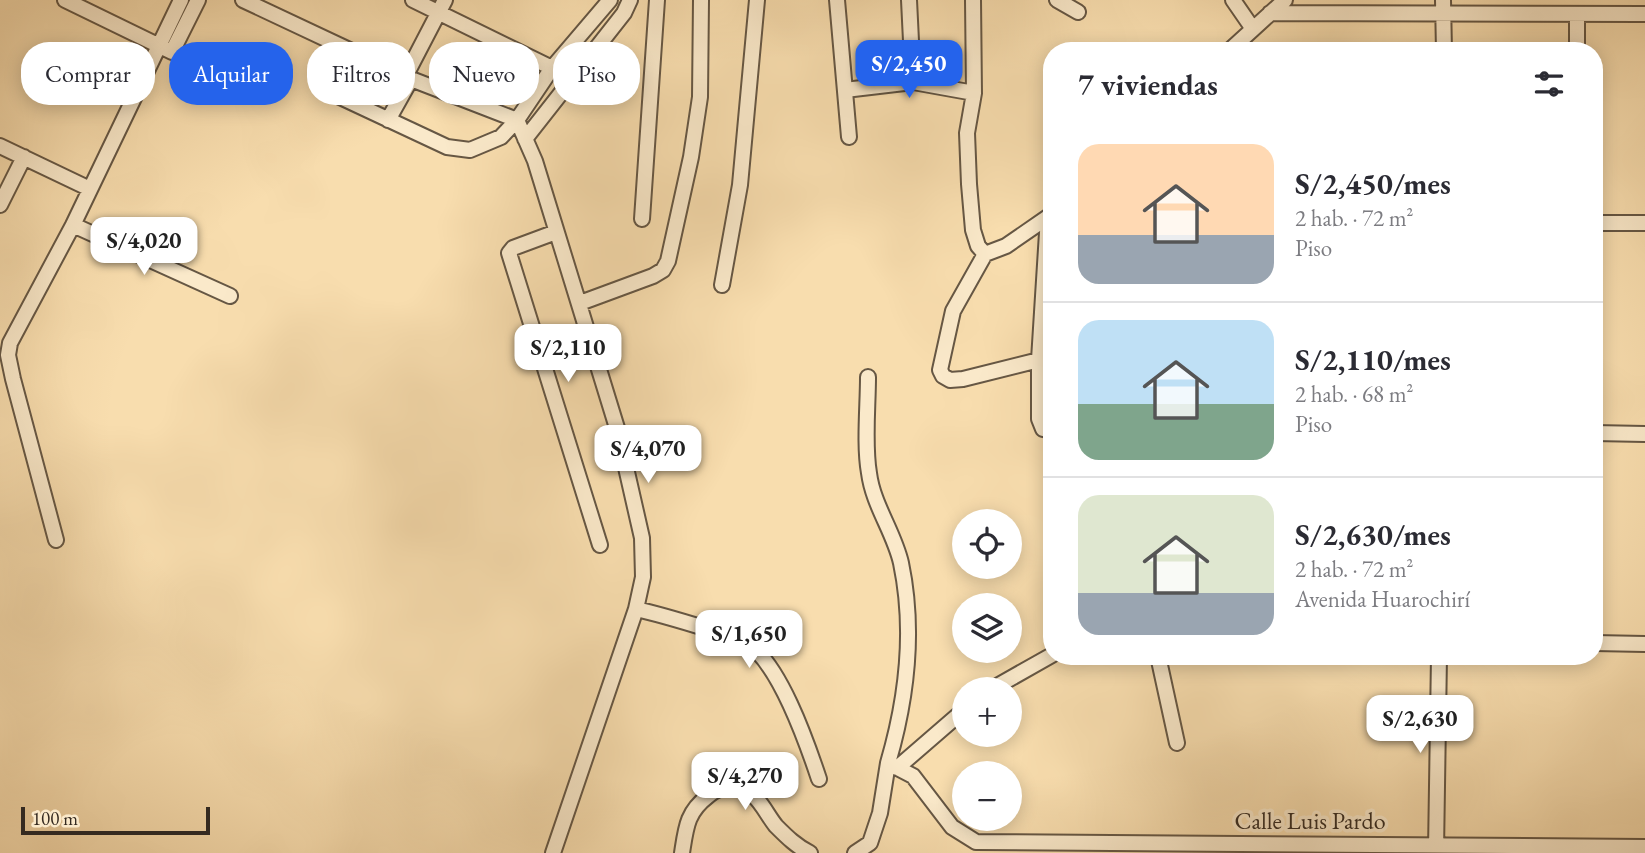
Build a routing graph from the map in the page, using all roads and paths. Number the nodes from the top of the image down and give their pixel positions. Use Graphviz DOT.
graph roads {
  1 [pos="65,0"];
  2 [pos="181,0"];
  3 [pos="198,0"];
  4 [pos="243,0"];
  5 [pos="413,0"];
  6 [pos="630,0"];
  7 [pos="657,0"];
  8 [pos="701,0"];
  9 [pos="757,0"];
  10 [pos="837,0"];
  11 [pos="909,0"];
  12 [pos="973,0"];
  13 [pos="1057,0"];
  14 [pos="1233,0"];
  15 [pos="1285,0"];
  16 [pos="603,2"];
  17 [pos="442,6"];
  18 [pos="1443,7"];
  19 [pos="1078,12"];
  20 [pos="1270,13"];
  21 [pos="1577,14"];
  22 [pos="1645,14"];
  23 [pos="1253,29"];
  24 [pos="332,42"];
  25 [pos="1239,42"];
  26 [pos="1444,42"];
  27 [pos="1577,42"];
  28 [pos="165,49"];
  29 [pos="415,63"];
  30 [pos="552,68"];
  31 [pos="415,81"];
  32 [pos="913,82"];
  33 [pos="845,90"];
  34 [pos="974,93"];
  35 [pos="357,105"];
  36 [pos="395,105"];
  37 [pos="388,120"];
  38 [pos="517,120"];
  39 [pos="849,137"];
  40 [pos="526,139"];
  41 [pos="0,146"];
  42 [pos="24,157"];
  43 [pos="90,188"];
  44 [pos="0,205"];
  45 [pos="642,219"];
  46 [pos="1043,221"];
  47 [pos="1603,223"];
  48 [pos="1645,223"];
  49 [pos="73,225"];
  50 [pos="556,232"];
  51 [pos="985,254"];
  52 [pos="722,285"];
  53 [pos="230,296"];
  54 [pos="580,303"];
  55 [pos="1043,339"];
  56 [pos="5,340"];
  57 [pos="1039,360"];
  58 [pos="868,377"];
  59 [pos="1043,424"];
  60 [pos="1603,433"];
  61 [pos="1645,434"];
  62 [pos="56,540"];
  63 [pos="600,545"];
  64 [pos="636,610"];
  65 [pos="1603,643"];
  66 [pos="1645,644"];
  67 [pos="1043,660"];
  68 [pos="1160,665"];
  69 [pos="1439,665"];
  70 [pos="1012,677"];
  71 [pos="952,719"];
  72 [pos="1177,743"];
  73 [pos="892,766"];
  74 [pos="820,779"];
  75 [pos="1645,847"];
  76 [pos="1436,848"];
  77 [pos="552,853"];
  78 [pos="682,853"];
  79 [pos="810,853"];
  80 [pos="855,853"];
  1 -- 28 [label="street"];
  2 -- 28 [label="street"];
  3 -- 28 [label="street"];
  4 -- 24 [label="street"];
  5 -- 17 [label="street"];
  6 -- 40 [label="street"];
  7 -- 45 [label="street"];
  8 -- 54 [label="street"];
  9 -- 52 [label="street"];
  10 -- 33 [label="street"];
  11 -- 32 [label="street"];
  12 -- 34 [label="street"];
  13 -- 19 [label="street"];
  14 -- 23 [label="street"];
  15 -- 20 [label="street"];
  16 -- 30 [label="street"];
  17 -- 29 [label="street"];
  17 -- 30 [label="street"];
  18 -- 20 [label="street"];
  18 -- 21 [label="street"];
  18 -- 26 [label="street"];
  20 -- 23 [label="street"];
  21 -- 22 [label="street"];
  21 -- 27 [label="street"];
  23 -- 25 [label="street"];
  28 -- 43 [label="street"];
  30 -- 38 [label="street"];
  31 -- 38 [label="street"];
  32 -- 33 [label="street"];
  32 -- 34 [label="street"];
  33 -- 39 [label="street"];
  34 -- 51 [label="street"];
  35 -- 37 [label="street"];
  36 -- 37 [label="street"];
  37 -- 38 [label="street"];
  38 -- 40 [label="street"];
  40 -- 50 [label="street"];
  41 -- 42 [label="street"];
  42 -- 43 [label="street"];
  42 -- 44 [label="street"];
  43 -- 49 [label="street"];
  46 -- 51 [label="street"];
  47 -- 48 [label="street"];
  49 -- 53 [label="street"];
  49 -- 56 [label="street"];
  50 -- 54 [label="street"];
  50 -- 63 [label="street"];
  51 -- 57 [label="street"];
  54 -- 64 [label="street"];
  55 -- 57 [label="street"];
  56 -- 62 [label="street"];
  57 -- 59 [label="street"];
  58 -- 73 [label="street"];
  60 -- 61 [label="street"];
  64 -- 74 [label="street"];
  64 -- 77 [label="street"];
  65 -- 66 [label="street"];
  67 -- 70 [label="street"];
  68 -- 72 [label="street"];
  69 -- 76 [label="street"];
  71 -- 73 [label="street"];
  73 -- 76 [label="street, Calle Luis Pardo"];
  73 -- 80 [label="street"];
  75 -- 76 [label="street, Calle Luis Pardo"];
  78 -- 79 [label="street"];
}
